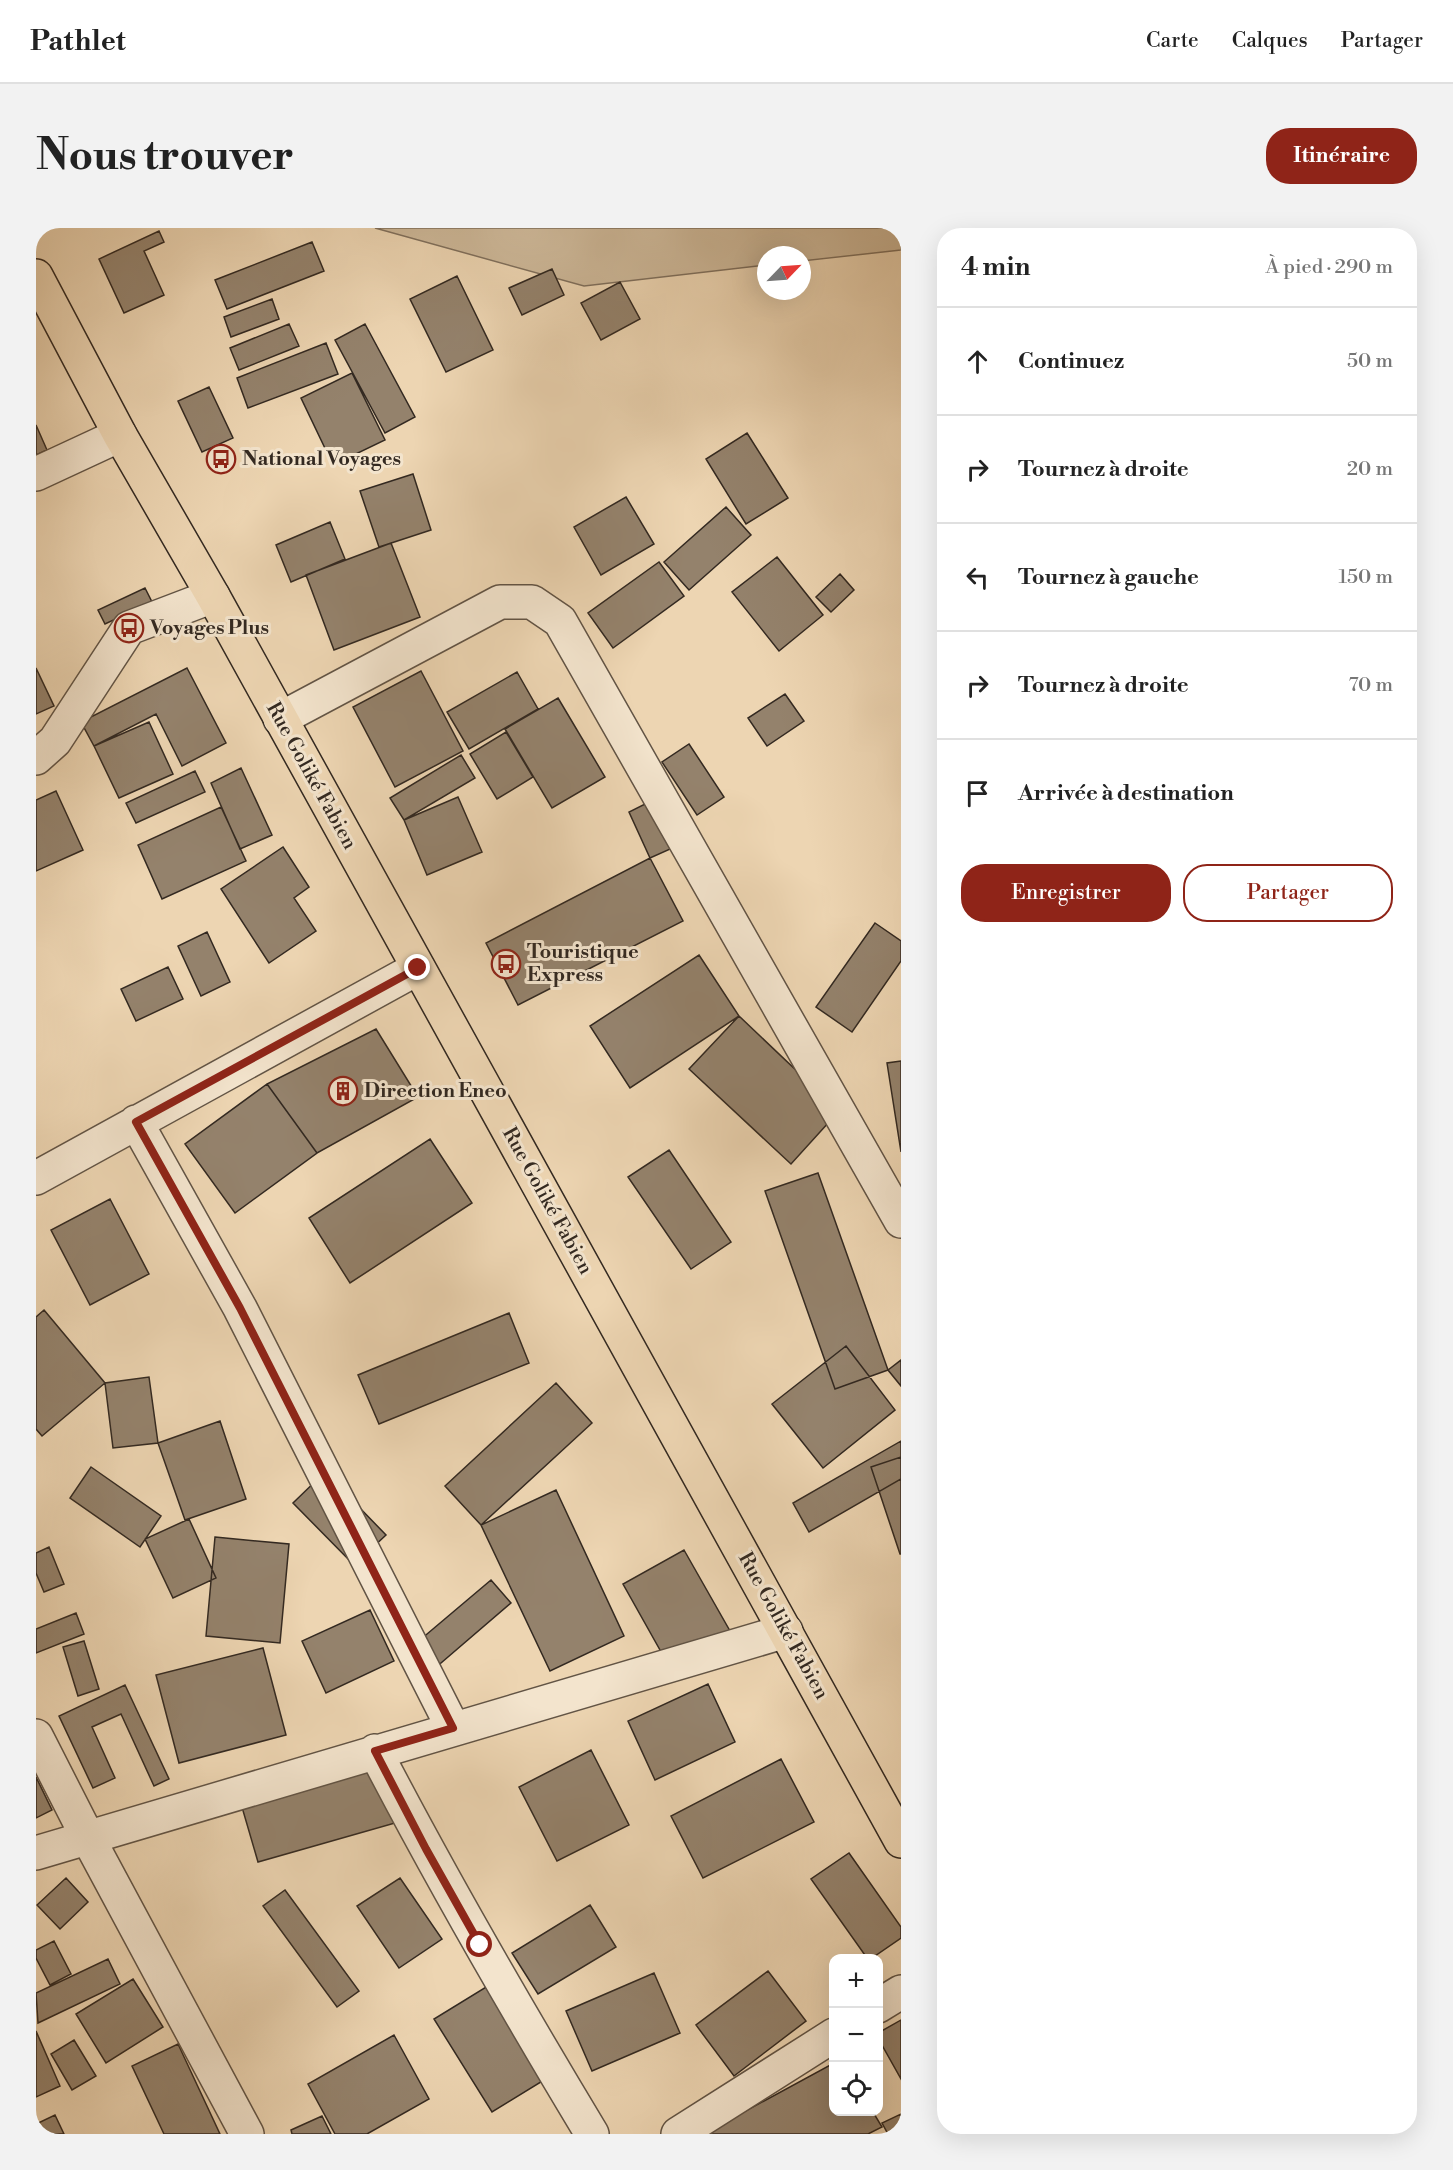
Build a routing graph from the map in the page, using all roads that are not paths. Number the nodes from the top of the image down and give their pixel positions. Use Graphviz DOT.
graph roads {
  1 [pos="36,276"];
  2 [pos="120,435"];
  3 [pos="36,474"];
  4 [pos="213,596"];
  5 [pos="280,719"];
  6 [pos="36,758"];
  7 [pos="418,968"];
  8 [pos="136,1122"];
  9 [pos="36,1178"];
  10 [pos="901,1221"];
  11 [pos="786,1631"];
  12 [pos="453,1728"];
  13 [pos="36,1736"];
  14 [pos="375,1751"];
  15 [pos="88,1838"];
  16 [pos="901,1842"];
  17 [pos="36,1853"];
  18 [pos="901,1992"];
  19 [pos="883,2004"];
  20 [pos="829,2038"];
  21 [pos="247,2134"];
  22 [pos="592,2134"];
  23 [pos="678,2134"];
  1 -- 2 [label="highway, Rue Goliké Fabien"];
  2 -- 3 [label="street"];
  2 -- 4 [label="highway, Rue Goliké Fabien"];
  4 -- 5 [label="highway, Rue Goliké Fabien"];
  4 -- 6 [label="street"];
  5 -- 7 [label="highway, Rue Goliké Fabien"];
  5 -- 10 [label="street"];
  7 -- 8 [label="street"];
  7 -- 11 [label="highway, Rue Goliké Fabien"];
  8 -- 9 [label="street"];
  8 -- 12 [label="street"];
  11 -- 12 [label="street"];
  11 -- 16 [label="highway, Rue Goliké Fabien"];
  12 -- 14 [label="street"];
  13 -- 15 [label="street"];
  14 -- 15 [label="street"];
  14 -- 22 [label="street"];
  15 -- 17 [label="street"];
  15 -- 21 [label="street"];
  18 -- 19 [label="street"];
  20 -- 23 [label="street"];
}
